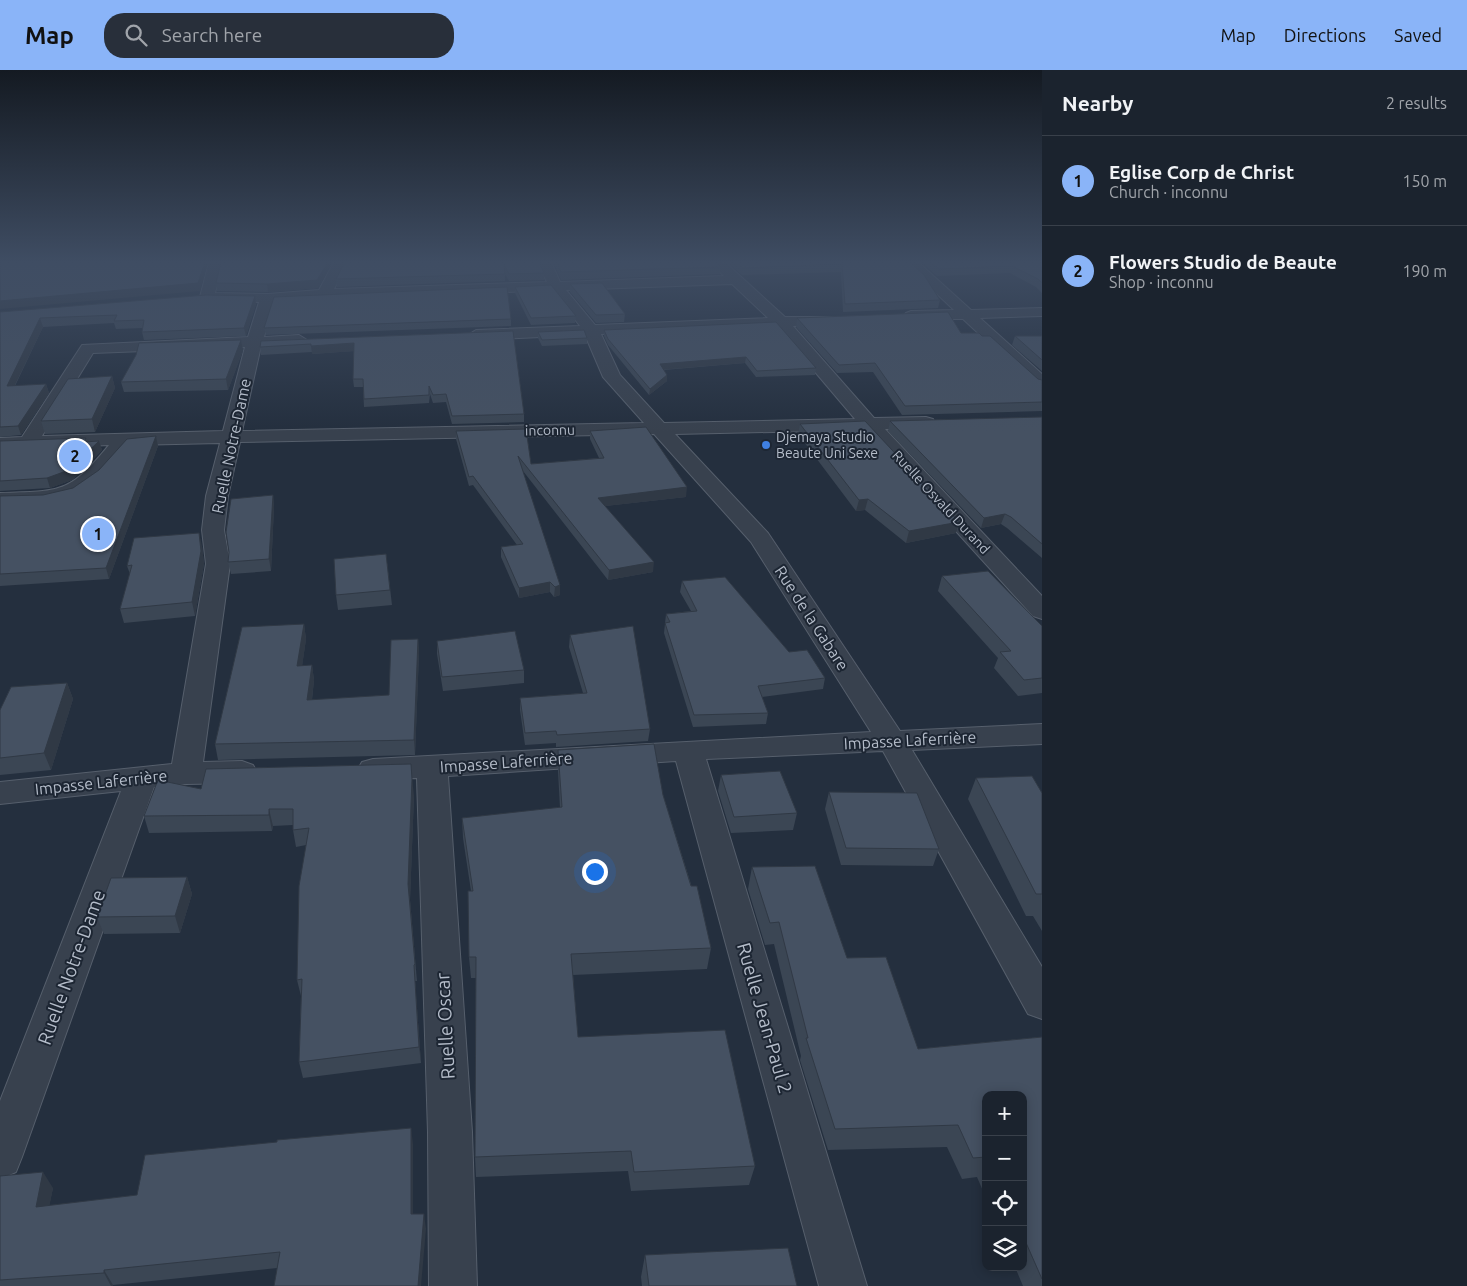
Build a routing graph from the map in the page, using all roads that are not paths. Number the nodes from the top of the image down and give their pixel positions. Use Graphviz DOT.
graph roads {
  1 [pos="261,319"];
  2 [pos="582,319"];
  3 [pos="778,319"];
  4 [pos="850,319"];
  5 [pos="974,319"];
  6 [pos="782,322"];
  7 [pos="591,330"];
  8 [pos="462,335"];
  9 [pos="313,340"];
  10 [pos="254,342"];
  11 [pos="1042,383"];
  12 [pos="946,422"];
  13 [pos="870,425"];
  14 [pos="658,427"];
  15 [pos="231,437"];
  16 [pos="125,439"];
  17 [pos="29,442"];
  18 [pos="0,444"];
  19 [pos="0,500"];
  20 [pos="1042,611"];
  21 [pos="1042,734"];
  22 [pos="892,741"];
  23 [pos="688,750"];
  24 [pos="432,767"];
  25 [pos="343,769"];
  26 [pos="264,771"];
  27 [pos="186,773"];
  28 [pos="142,777"];
  29 [pos="0,793"];
  30 [pos="1042,1002"];
  31 [pos="0,1157"];
  32 [pos="452,1286"];
  33 [pos="842,1286"];
  1 -- 10 [label="street, Ruelle Notre-Dame"];
  2 -- 7 [label="street, Rue de la Gabare"];
  3 -- 6 [label="street, Ruelle Osvald Durand"];
  4 -- 6 [label="street"];
  5 -- 11 [label="street"];
  6 -- 7 [label="street"];
  6 -- 13 [label="street, Ruelle Osvald Durand"];
  7 -- 8 [label="street"];
  7 -- 14 [label="street, Rue de la Gabare"];
  9 -- 10 [label="street"];
  10 -- 15 [label="street, Ruelle Notre-Dame"];
  10 -- 17 [label="street"];
  12 -- 13 [label="street, inconnu"];
  13 -- 14 [label="street, inconnu"];
  13 -- 20 [label="street, Ruelle Osvald Durand"];
  14 -- 15 [label="street, inconnu"];
  14 -- 22 [label="street, Rue de la Gabare"];
  15 -- 16 [label="street, inconnu"];
  15 -- 27 [label="street, Ruelle Notre-Dame"];
  16 -- 17 [label="street, inconnu"];
  16 -- 19 [label="street"];
  17 -- 18 [label="street, inconnu"];
  21 -- 22 [label="street, Impasse Laferrière"];
  22 -- 23 [label="street, Impasse Laferrière"];
  22 -- 30 [label="street, Rue de la Gabare"];
  23 -- 24 [label="street, Impasse Laferrière"];
  23 -- 33 [label="street, Ruelle Jean-Paul 2"];
  24 -- 25 [label="street, Impasse Laferrière"];
  24 -- 32 [label="street, Ruelle Oscar"];
  26 -- 27 [label="street, Impasse Laferrière"];
  27 -- 28 [label="street, Impasse Laferrière"];
  28 -- 29 [label="street, Impasse Laferrière"];
  28 -- 31 [label="street, Ruelle Notre-Dame"];
}
